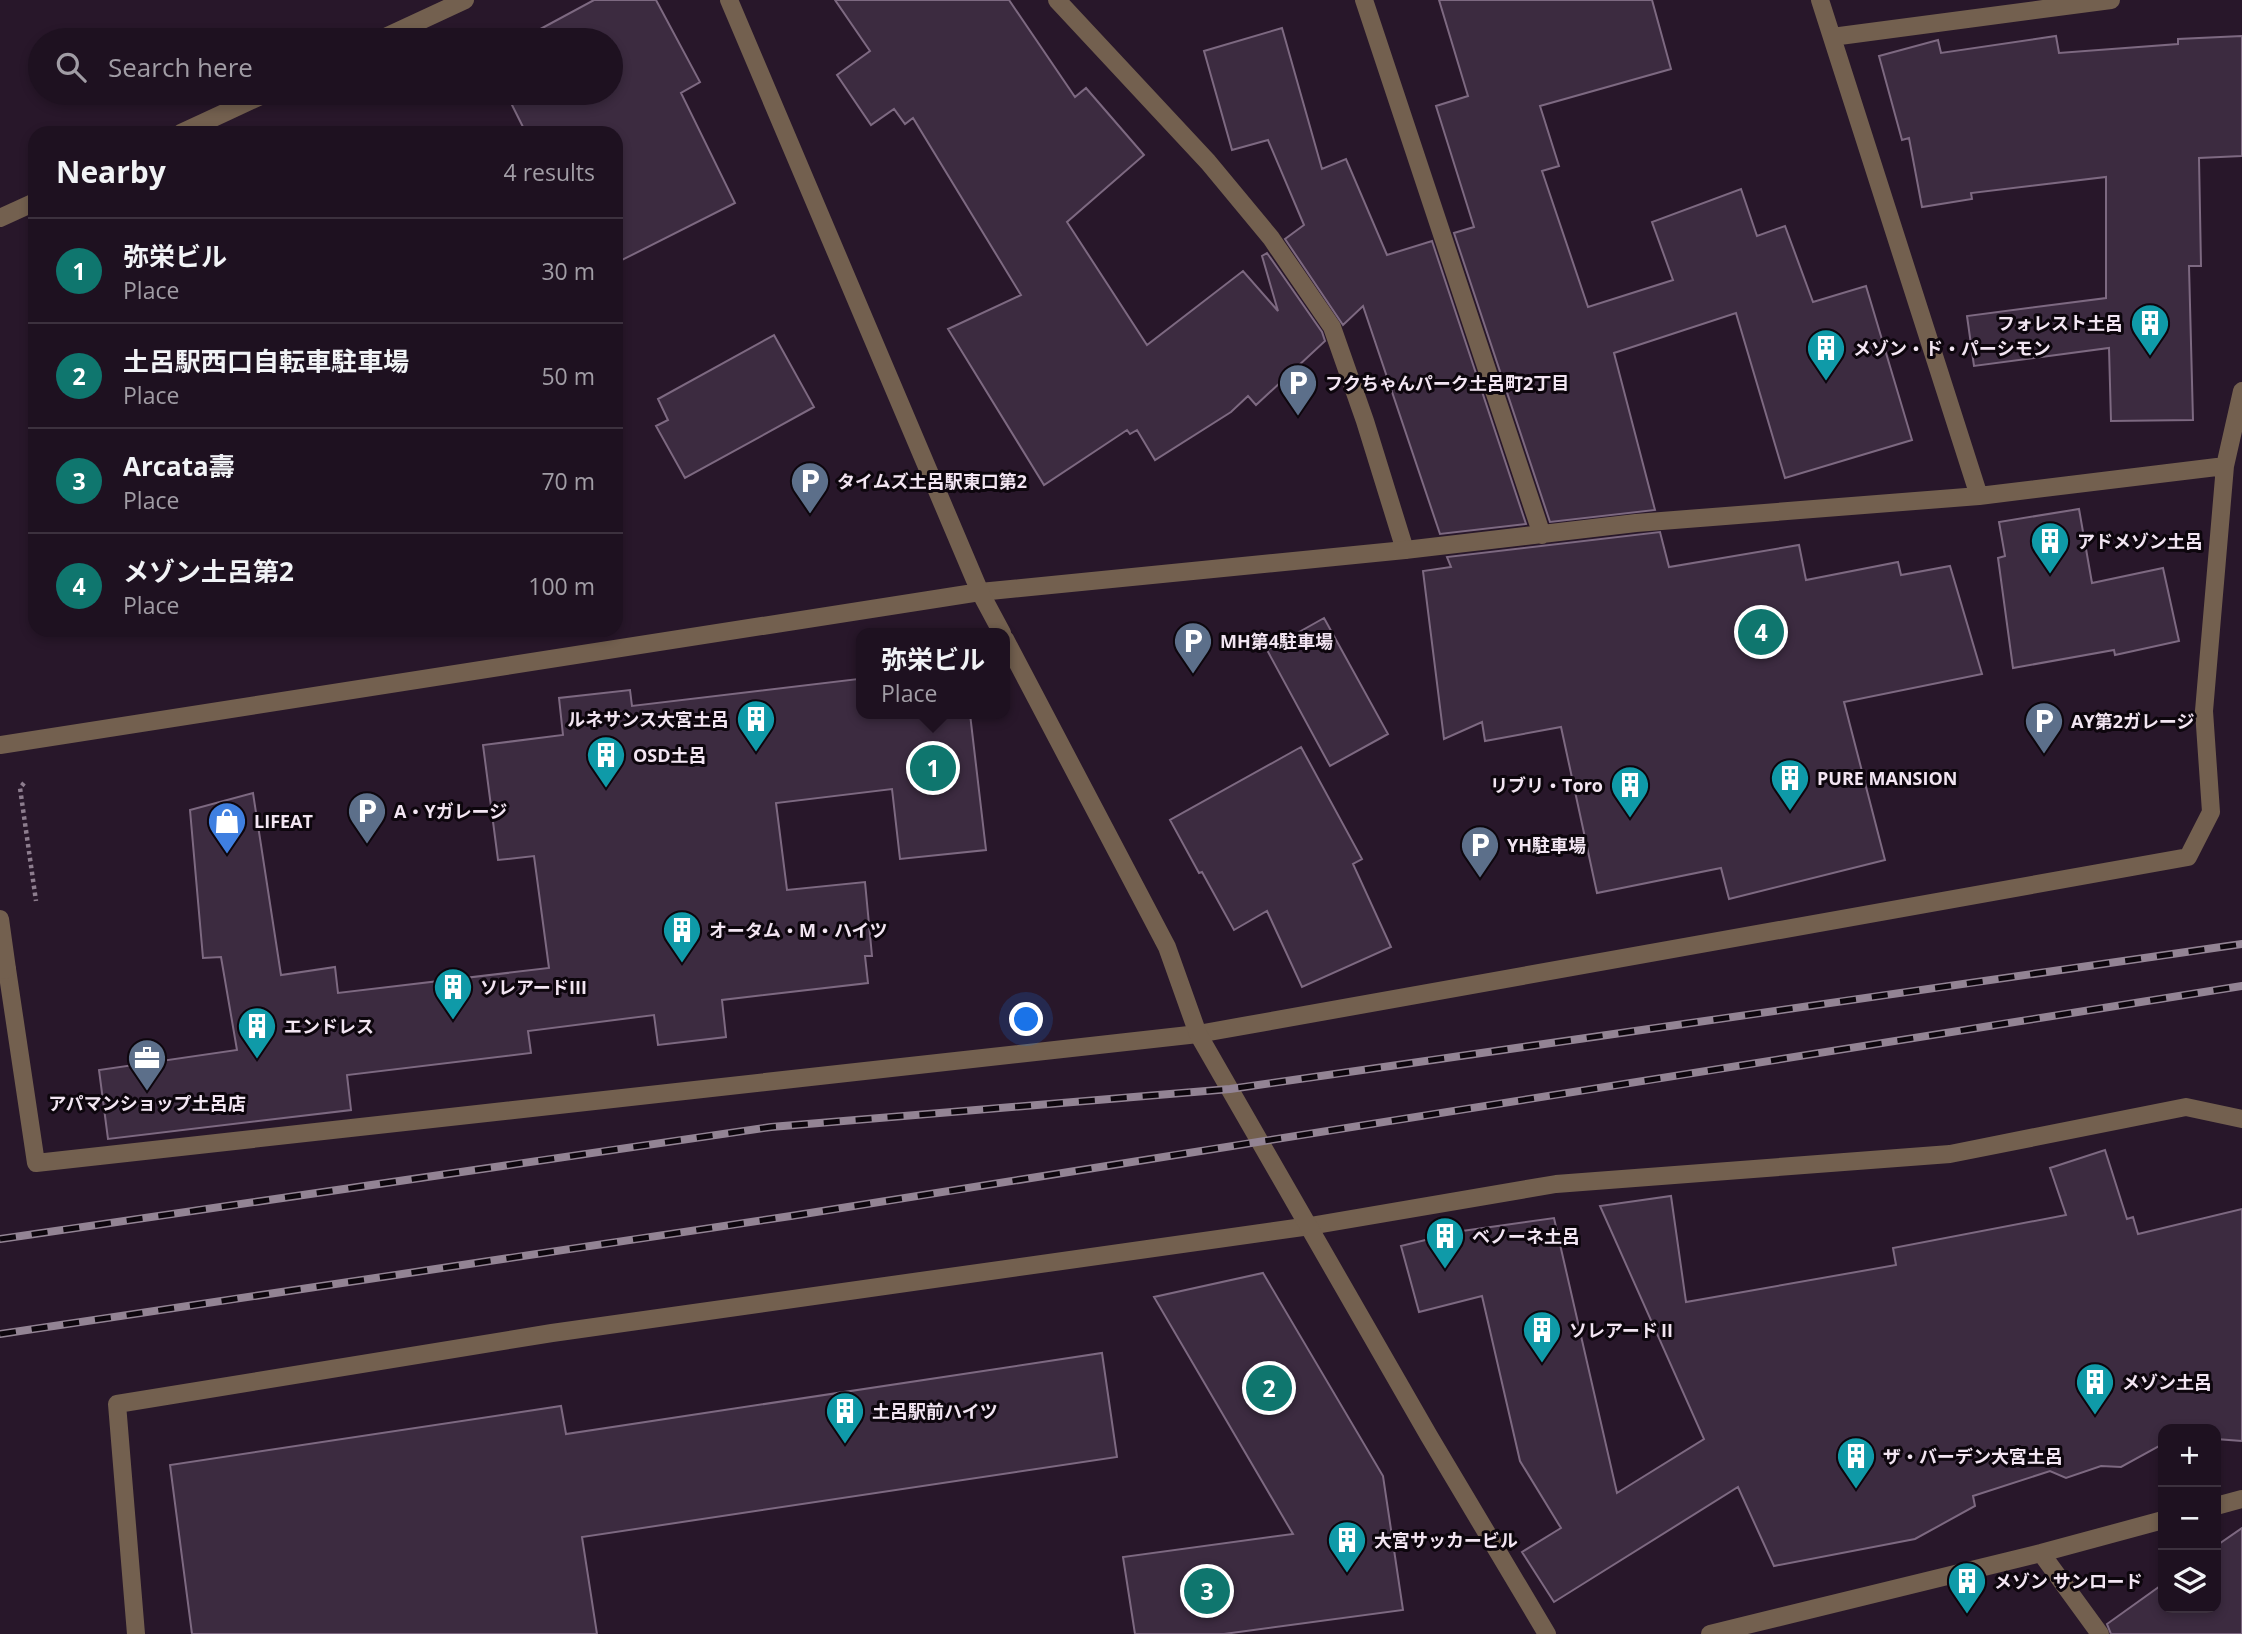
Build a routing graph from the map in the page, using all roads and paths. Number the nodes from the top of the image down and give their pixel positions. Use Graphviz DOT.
graph roads {
  1 [pos="465,0"];
  2 [pos="729,0"];
  3 [pos="1057,0"];
  4 [pos="1364,0"];
  5 [pos="1821,0"];
  6 [pos="2111,0"];
  7 [pos="2075,2"];
  8 [pos="405,28"];
  9 [pos="1832,37"];
  10 [pos="241,105"];
  11 [pos="196,126"];
  12 [pos="28,205"];
  13 [pos="0,218"];
  14 [pos="2242,391"];
  15 [pos="2225,466"];
  16 [pos="1979,496"];
  17 [pos="1542,535"];
  18 [pos="1405,550"];
  19 [pos="980,592"];
  20 [pos="999,628"];
  21 [pos="1010,649"];
  22 [pos="0,745"];
  23 [pos="26,781"];
  24 [pos="37,909"];
  25 [pos="0,919"];
  26 [pos="3,969"];
  27 [pos="1198,1034"];
  28 [pos="2242,1119"];
  29 [pos="1310,1226"];
  30 [pos="2242,1499"];
  31 [pos="2221,1505"];
  32 [pos="2158,1521"];
  33 [pos="2041,1553"];
  34 [pos="136,1634"];
  35 [pos="1548,1634"];
  36 [pos="1710,1634"];
  37 [pos="2100,1634"];
  1 -- 8 [label="street"];
  2 -- 19 [label="street"];
  3 -- 18 [label="street"];
  4 -- 17 [label="street"];
  5 -- 9 [label="street"];
  6 -- 7 [label="street"];
  7 -- 9 [label="street"];
  9 -- 16 [label="street"];
  10 -- 11 [label="street"];
  12 -- 13 [label="street"];
  14 -- 15 [label="street"];
  15 -- 16 [label="street"];
  15 -- 27 [label="street"];
  16 -- 17 [label="street"];
  17 -- 18 [label="street"];
  18 -- 19 [label="street"];
  19 -- 20 [label="street"];
  19 -- 22 [label="street"];
  21 -- 27 [label="street"];
  23 -- 24 [label="path"];
  25 -- 26 [label="street"];
  26 -- 27 [label="street"];
  27 -- 29 [label="street"];
  28 -- 29 [label="street"];
  29 -- 34 [label="street"];
  29 -- 35 [label="street"];
  30 -- 31 [label="street"];
  32 -- 33 [label="street"];
  33 -- 36 [label="street"];
  33 -- 37 [label="street"];
}
